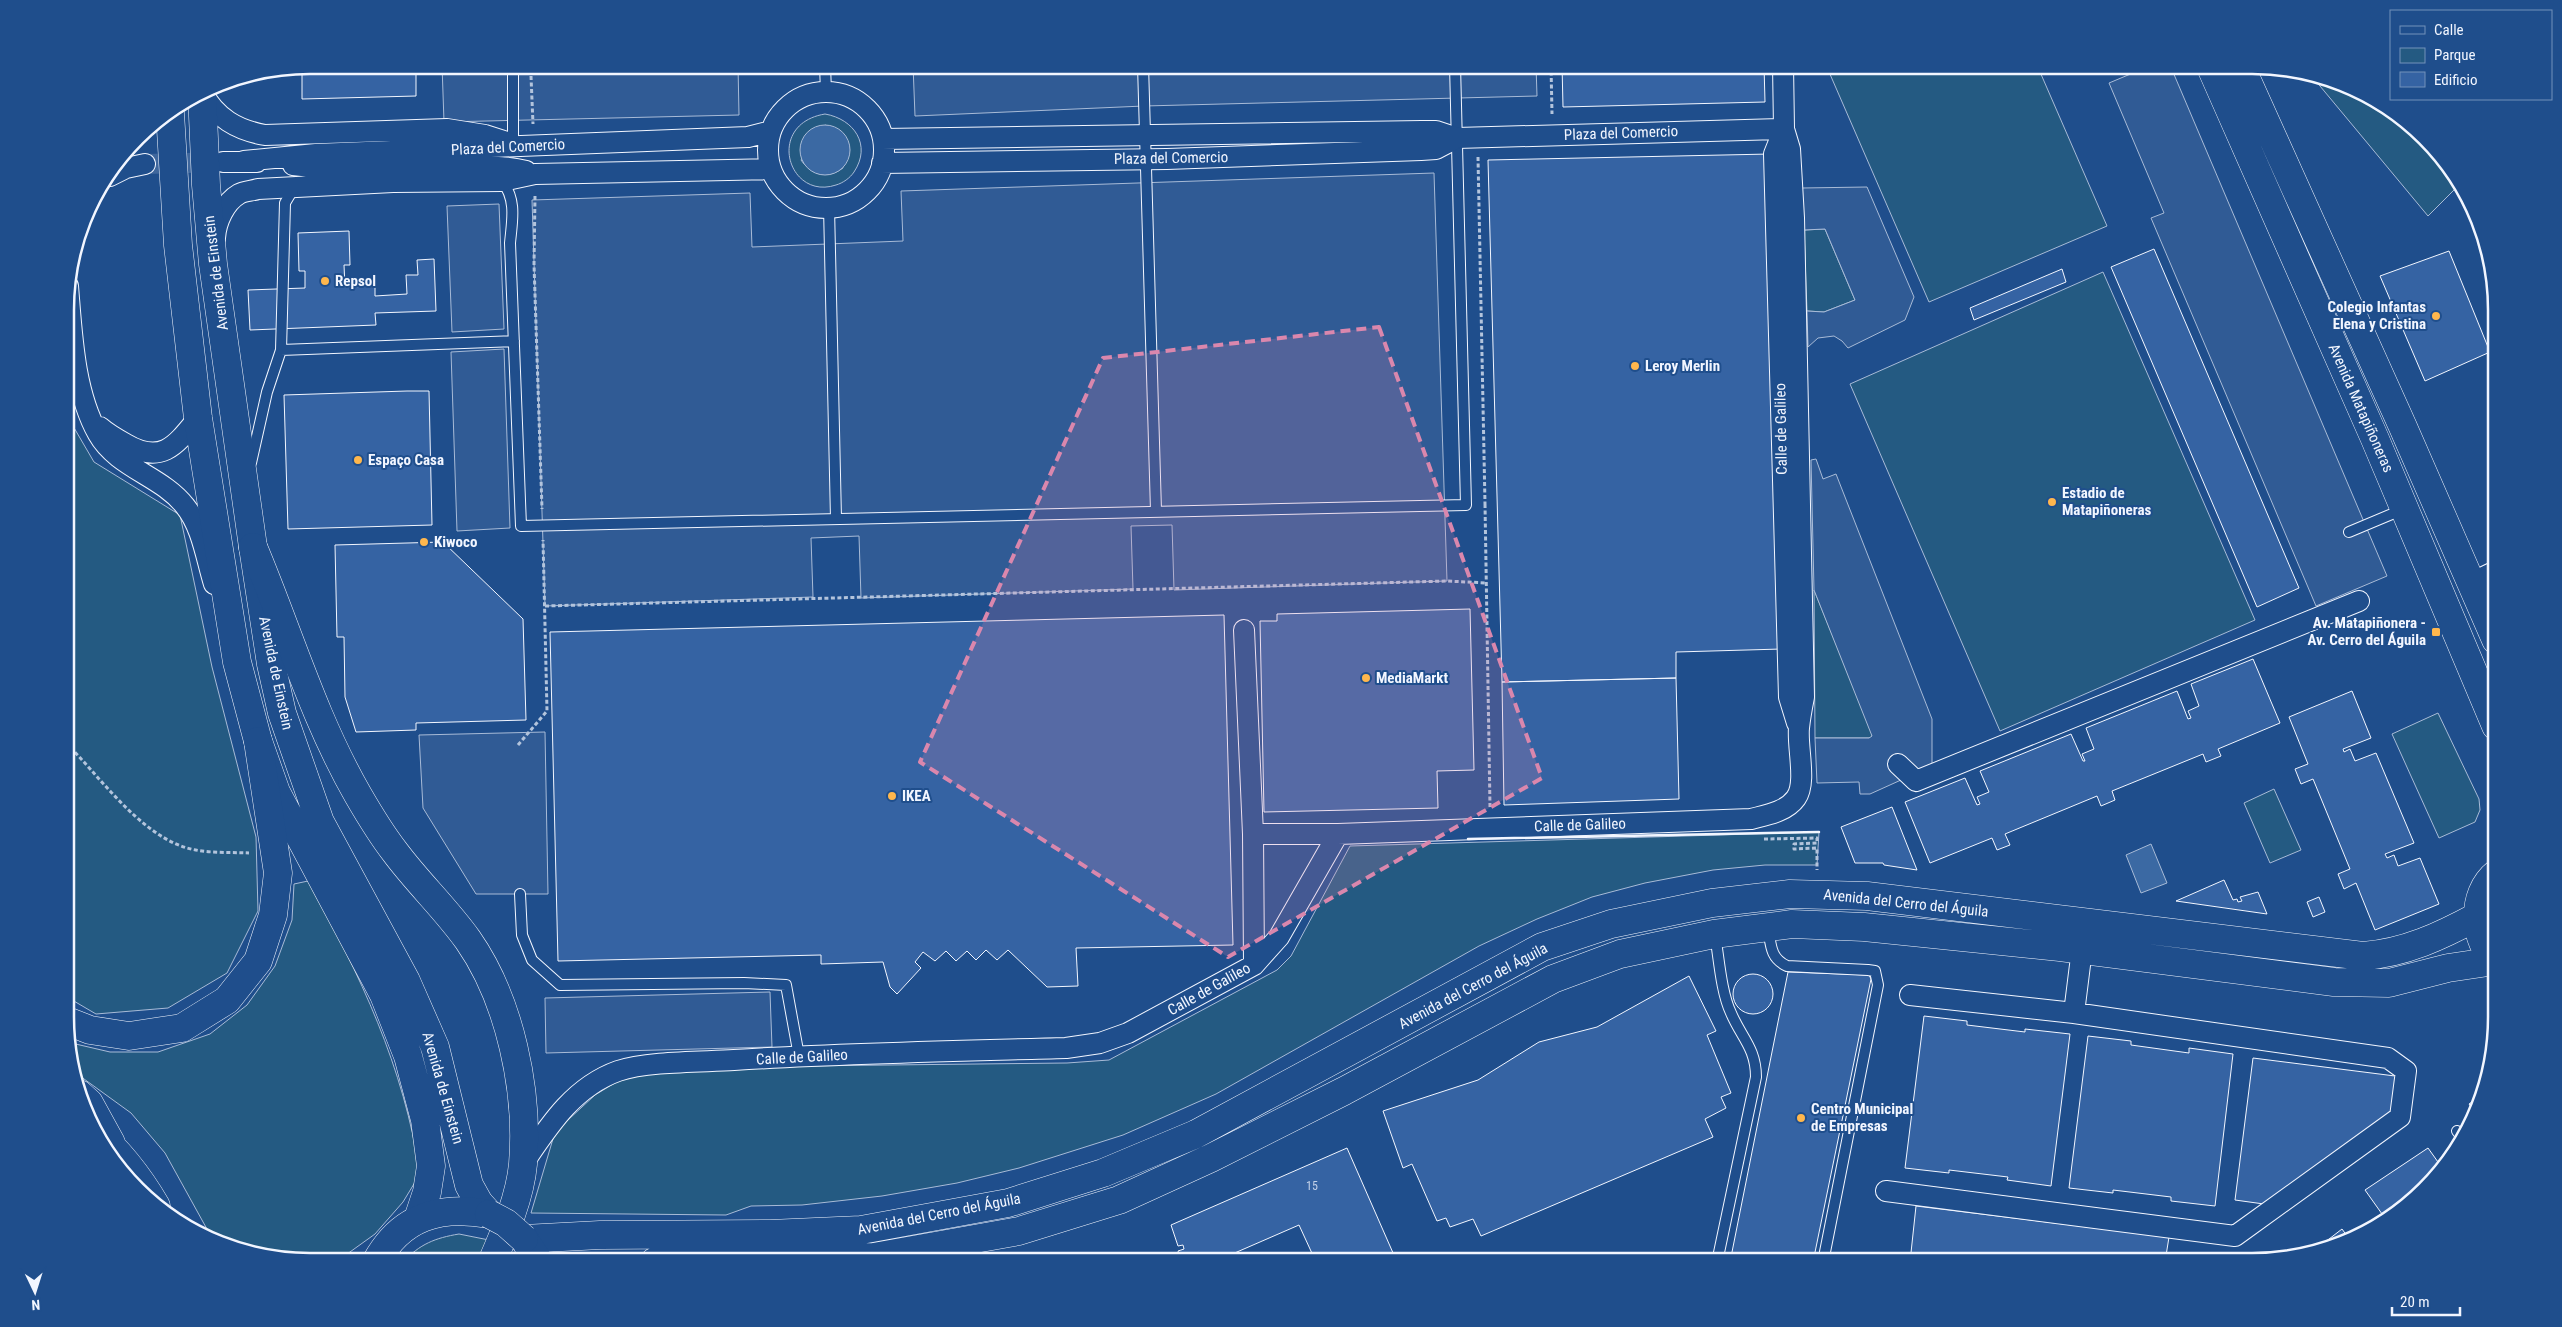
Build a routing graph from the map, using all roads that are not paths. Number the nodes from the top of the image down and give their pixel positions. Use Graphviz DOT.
graph roads {
  1 [pos="513,74"];
  2 [pos="825,74"];
  3 [pos="1143,74"];
  4 [pos="1455,74"];
  5 [pos="1783,74"];
  6 [pos="2214,74"];
  7 [pos="2244,74"];
  8 [pos="826,92"];
  9 [pos="205,98"];
  10 [pos="202,99"];
  11 [pos="170,119"];
  12 [pos="1784,129"];
  13 [pos="771,131"];
  14 [pos="1144,134"];
  15 [pos="1458,138"];
  16 [pos="883,139"];
  17 [pos="513,145"];
  18 [pos="1146,159"];
  19 [pos="244,161"];
  20 [pos="223,162"];
  21 [pos="882,163"];
  22 [pos="145,164"];
  23 [pos="771,169"];
  24 [pos="118,172"];
  25 [pos="535,174"];
  26 [pos="502,181"];
  27 [pos="294,188"];
  28 [pos="829,208"];
  29 [pos="213,264"];
  30 [pos="74,341"];
  31 [pos="514,341"];
  32 [pos="281,350"];
  33 [pos="87,408"];
  34 [pos="198,418"];
  35 [pos="245,496"];
  36 [pos="2404,509"];
  37 [pos="1156,512"];
  38 [pos="836,519"];
  39 [pos="2349,532"];
  40 [pos="252,548"];
  41 [pos="2488,575"];
  42 [pos="2471,583"];
  43 [pos="2360,601"];
  44 [pos="2488,622"];
  45 [pos="1244,630"];
  46 [pos="237,662"];
  47 [pos="2488,707"];
  48 [pos="258,742"];
  49 [pos="1898,764"];
  50 [pos="1253,834"];
  51 [pos="1338,834"];
  52 [pos="2488,884"];
  53 [pos="520,894"];
  54 [pos="2478,916"];
  55 [pos="1768,928"];
  56 [pos="1714,934"];
  57 [pos="2082,950"];
  58 [pos="2488,953"];
  59 [pos="2488,963"];
  60 [pos="1254,965"];
  61 [pos="1910,995"];
  62 [pos="2074,1013"];
  63 [pos="74,1024"];
  64 [pos="800,1056"];
  65 [pos="117,1152"];
  66 [pos="523,1165"];
  67 [pos="142,1183"];
  68 [pos="1886,1191"];
  69 [pos="489,1214"];
  70 [pos="418,1219"];
  71 [pos="524,1239"];
  72 [pos="381,1253"];
  73 [pos="495,1253"];
  74 [pos="533,1253"];
  75 [pos="896,1253"];
  76 [pos="1719,1253"];
  77 [pos="1825,1253"];
  1 -- 17 [label="lane"];
  2 -- 8 [label="lane"];
  3 -- 14 [label="lane"];
  4 -- 15 [label="lane"];
  5 -- 12 [label="street, Calle de Galileo"];
  6 -- 36 [label="main road, Avenida Matapiñoneras"];
  7 -- 42 [label="main road, Avenida Matapiñoneras"];
  8 -- 13 [label="street"];
  8 -- 16 [label="street"];
  9 -- 17 [label="street"];
  10 -- 29 [label="main road, Avenida de Einstein"];
  11 -- 34 [label="main road, Avenida de Einstein"];
  12 -- 15 [label="street, Plaza del Comercio"];
  12 -- 51 [label="street, Calle de Galileo"];
  13 -- 17 [label="street, Plaza del Comercio"];
  13 -- 23 [label="street"];
  14 -- 15 [label="street, Plaza del Comercio"];
  14 -- 16 [label="street, Plaza del Comercio"];
  14 -- 18 [label="lane"];
  15 -- 18 [label="street, Plaza del Comercio"];
  15 -- 37 [label="lane"];
  16 -- 21 [label="street"];
  17 -- 19 [label="street, Plaza del Comercio"];
  18 -- 21 [label="street, Plaza del Comercio"];
  18 -- 37 [label="lane"];
  19 -- 20 [label="street"];
  19 -- 25 [label="street"];
  21 -- 28 [label="street"];
  22 -- 24 [label="street"];
  23 -- 25 [label="street, Plaza del Comercio"];
  23 -- 28 [label="street"];
  25 -- 26 [label="street, Plaza del Comercio"];
  26 -- 27 [label="street, Plaza del Comercio"];
  26 -- 31 [label="lane"];
  27 -- 29 [label="street, Plaza del Comercio"];
  27 -- 32 [label="lane"];
  28 -- 38 [label="lane"];
  29 -- 35 [label="main road, Avenida de Einstein"];
  30 -- 33 [label="street"];
  31 -- 32 [label="lane"];
  31 -- 38 [label="lane"];
  32 -- 35 [label="lane"];
  33 -- 34 [label="street"];
  33 -- 46 [label="street"];
  34 -- 46 [label="main road, Avenida de Einstein"];
  35 -- 40 [label="main road, Avenida de Einstein"];
  36 -- 39 [label="lane"];
  36 -- 47 [label="main road, Avenida Matapiñoneras"];
  37 -- 38 [label="lane"];
  40 -- 66 [label="main road"];
  40 -- 69 [label="main road, Avenida de Einstein"];
  41 -- 42 [label="street"];
  42 -- 44 [label="main road, Avenida Matapiñoneras"];
  43 -- 49 [label="street"];
  45 -- 50 [label="street"];
  46 -- 48 [label="main road, Avenida de Einstein"];
  48 -- 63 [label="main road"];
  48 -- 70 [label="main road, Avenida de Einstein"];
  50 -- 51 [label="street"];
  50 -- 60 [label="street"];
  51 -- 60 [label="street, Calle de Galileo"];
  52 -- 54 [label="main road"];
  53 -- 64 [label="lane"];
  54 -- 58 [label="main road"];
  54 -- 71 [label="main road, Avenida del Cerro del Águila"];
  55 -- 56 [label="main road, Avenida del Cerro del Águila"];
  55 -- 57 [label="main road, Avenida del Cerro del Águila"];
  55 -- 77 [label="lane"];
  56 -- 75 [label="main road, Avenida del Cerro del Águila"];
  56 -- 76 [label="lane"];
  57 -- 59 [label="main road, Avenida del Cerro del Águila"];
  57 -- 62 [label="street"];
  60 -- 64 [label="street, Calle de Galileo"];
  61 -- 62 [label="street"];
  62 -- 68 [label="street"];
  64 -- 66 [label="street, Calle de Galileo"];
  65 -- 67 [label="main road"];
  66 -- 73 [label="main road"];
  69 -- 70 [label="main road"];
  69 -- 71 [label="main road, bridge"];
  70 -- 72 [label="main road"];
  71 -- 74 [label="main road"];
}
